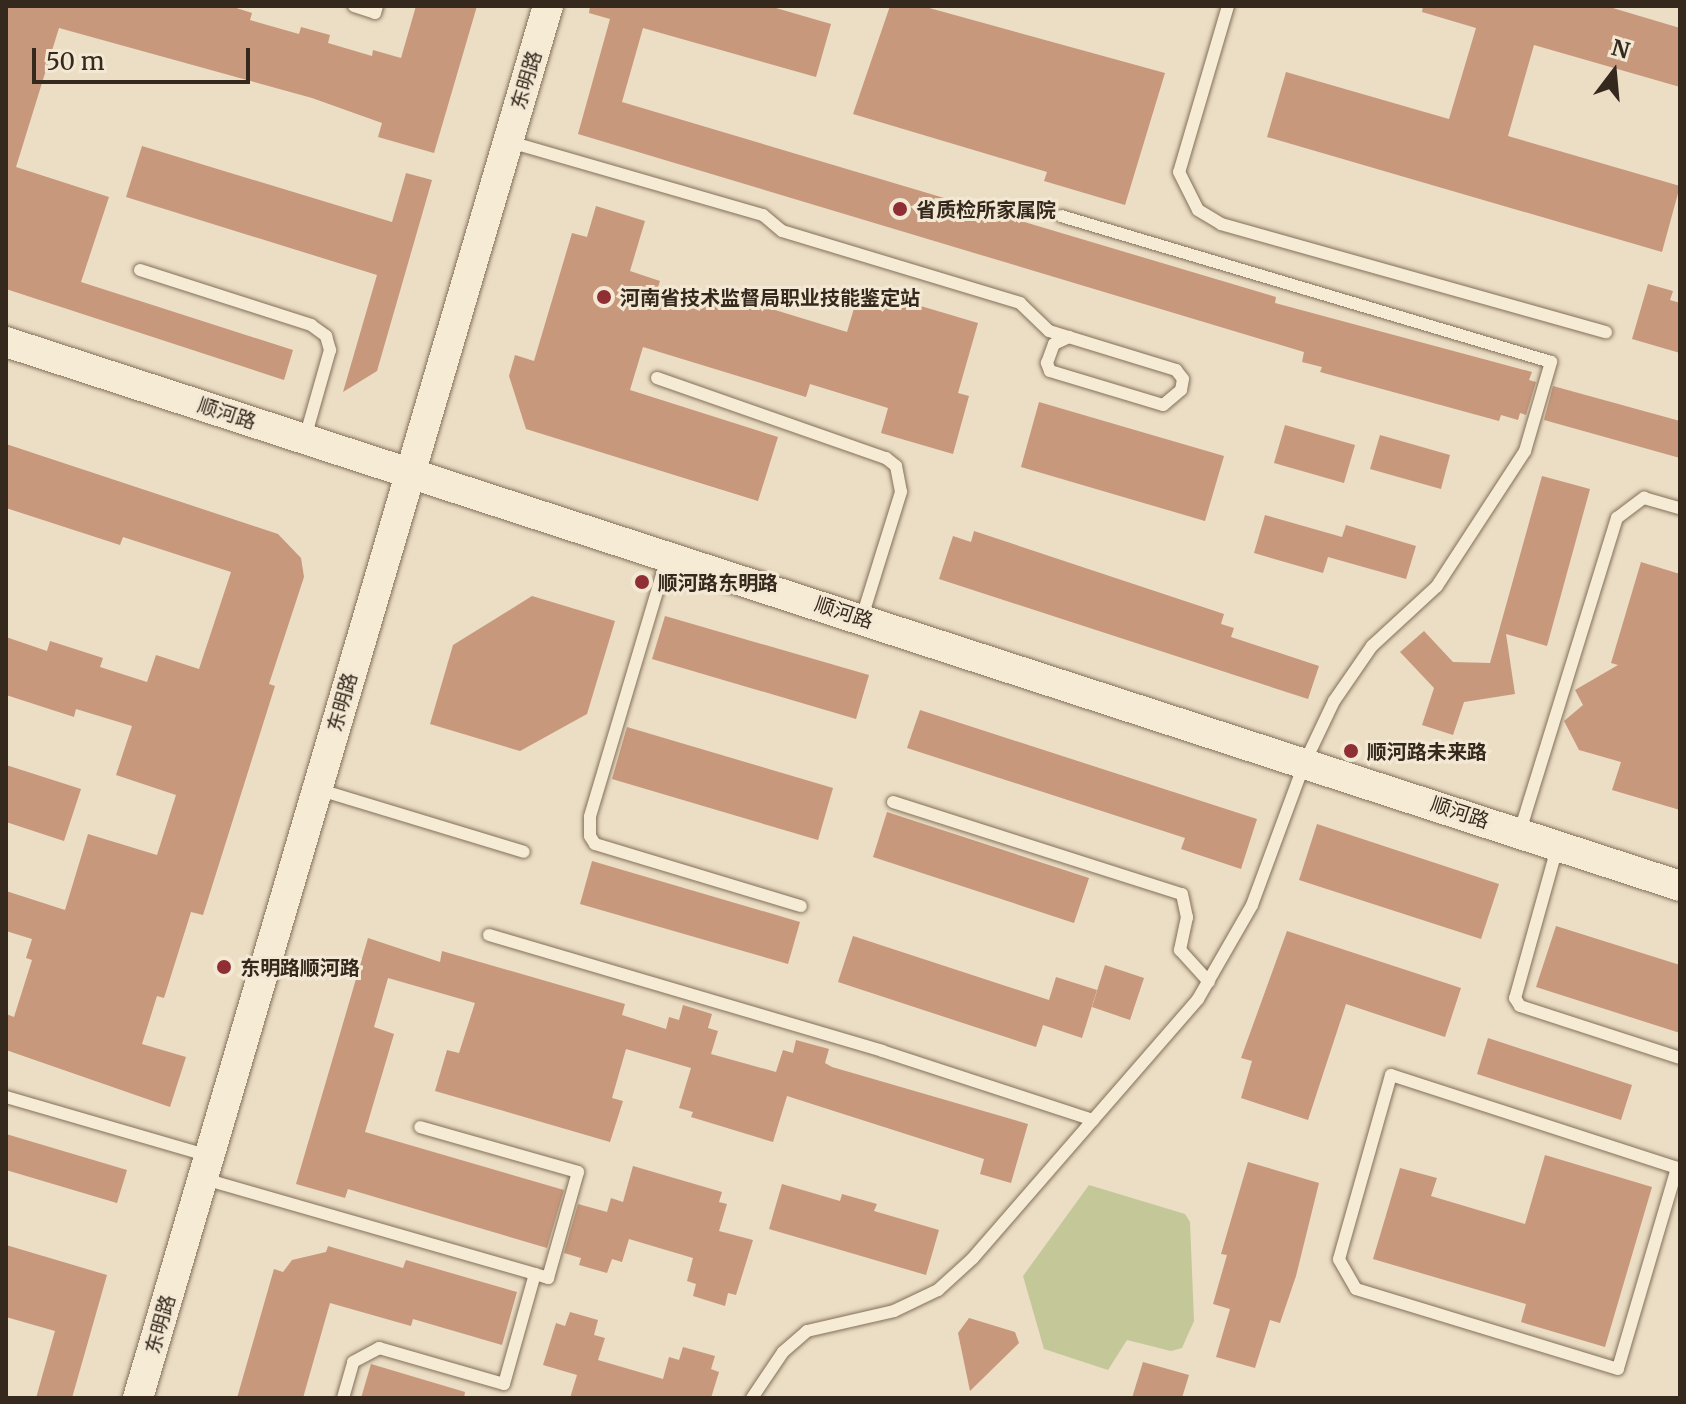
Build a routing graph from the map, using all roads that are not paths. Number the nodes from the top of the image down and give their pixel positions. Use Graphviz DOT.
graph roads {
  1 [pos="354,6"];
  2 [pos="377,6"];
  3 [pos="548,6"];
  4 [pos="1228,6"];
  5 [pos="508,141"];
  6 [pos="1061,216"];
  7 [pos="140,270"];
  8 [pos="1606,332"];
  9 [pos="1069,337"];
  10 [pos="6,342"];
  11 [pos="657,378"];
  12 [pos="305,438"];
  13 [pos="410,472"];
  14 [pos="1680,508"];
  15 [pos="668,555"];
  16 [pos="862,617"];
  17 [pos="1305,762"];
  18 [pos="317,789"];
  19 [pos="893,802"];
  20 [pos="1520,831"];
  21 [pos="1558,845"];
  22 [pos="524,852"];
  23 [pos="1680,886"];
  24 [pos="801,906"];
  25 [pos="489,935"];
  26 [pos="1209,982"];
  27 [pos="1680,1058"];
  28 [pos="6,1097"];
  29 [pos="1093,1120"];
  30 [pos="420,1127"];
  31 [pos="206,1167"];
  32 [pos="1679,1169"];
  33 [pos="535,1274"];
  34 [pos="138,1398"];
  35 [pos="343,1398"];
  36 [pos="752,1398"];
  1 -- 2 [label="lane"];
  3 -- 5 [label="street, 东明路"];
  4 -- 8 [label="lane"];
  5 -- 9 [label="lane"];
  5 -- 13 [label="street, 东明路"];
  6 -- 17 [label="lane"];
  7 -- 12 [label="lane"];
  9 -- 9 [label="lane"];
  10 -- 12 [label="street, 顺河路"];
  11 -- 16 [label="lane"];
  12 -- 13 [label="street, 顺河路"];
  13 -- 15 [label="street, 顺河路"];
  13 -- 18 [label="street, 东明路"];
  14 -- 20 [label="lane"];
  15 -- 16 [label="street, 顺河路"];
  15 -- 24 [label="lane"];
  16 -- 17 [label="street, 顺河路"];
  17 -- 20 [label="street, 顺河路"];
  17 -- 26 [label="lane"];
  18 -- 22 [label="lane"];
  18 -- 31 [label="street, 东明路"];
  19 -- 26 [label="lane"];
  20 -- 21 [label="street, 顺河路"];
  21 -- 23 [label="street, 顺河路"];
  21 -- 27 [label="lane"];
  25 -- 29 [label="lane"];
  26 -- 29 [label="lane"];
  28 -- 31 [label="lane"];
  29 -- 36 [label="lane"];
  30 -- 33 [label="lane"];
  31 -- 33 [label="lane"];
  31 -- 34 [label="street, 东明路"];
  32 -- 32 [label="lane"];
  33 -- 35 [label="lane"];
}
